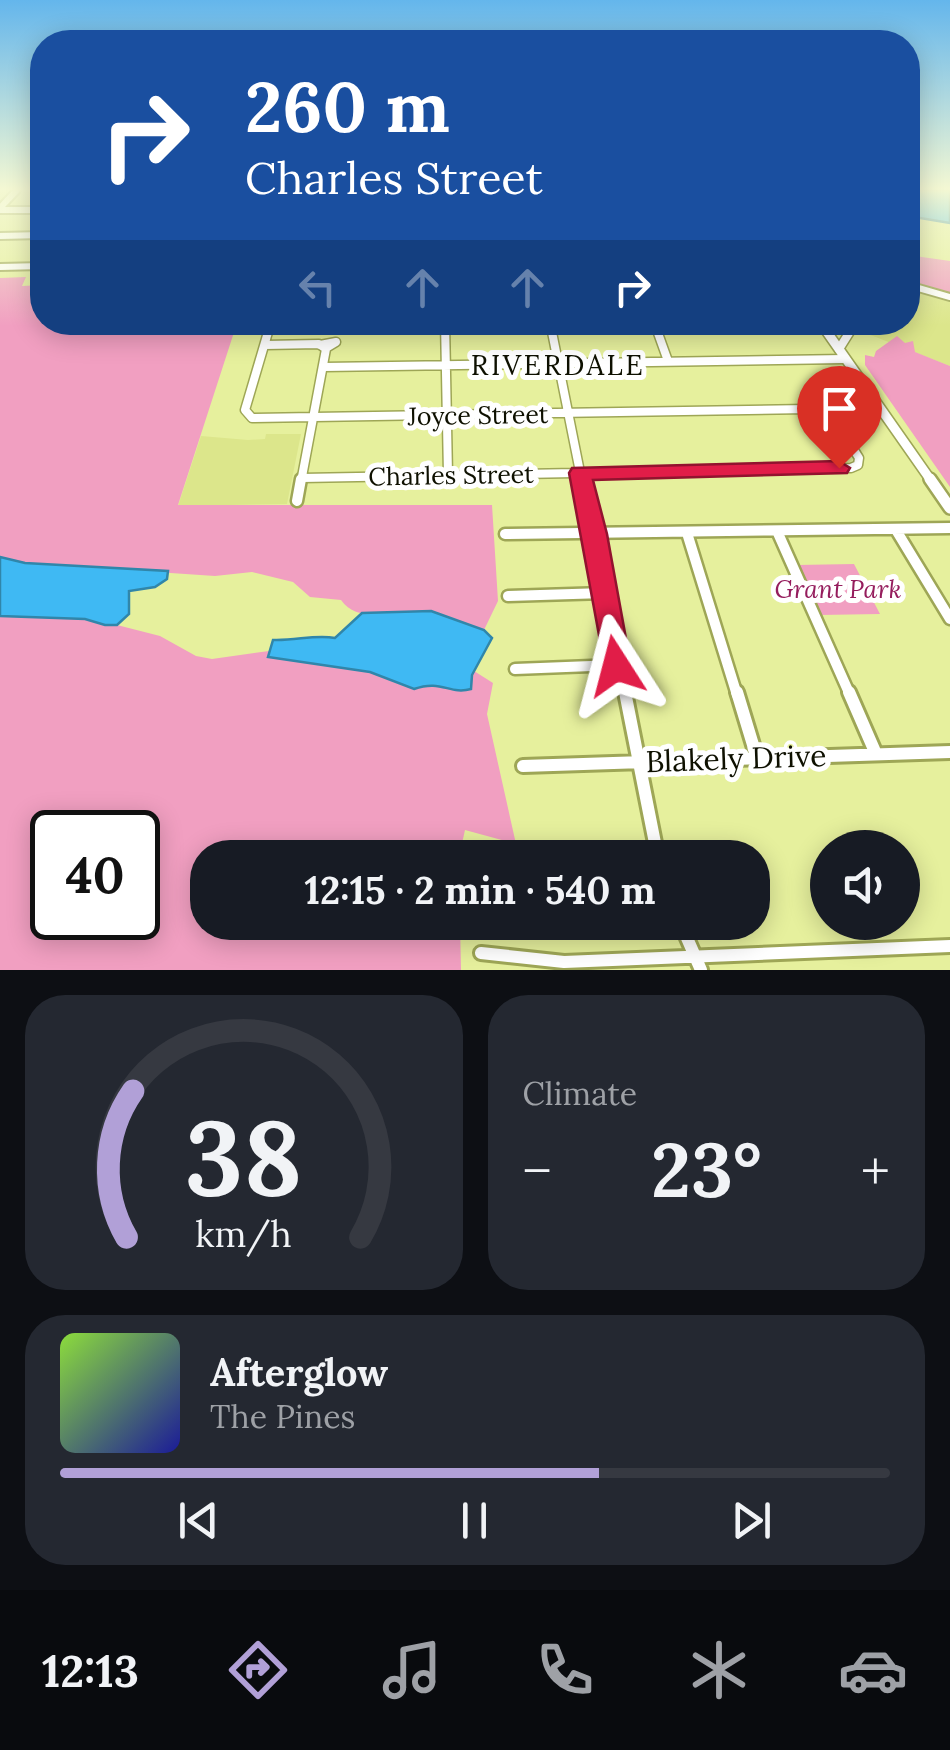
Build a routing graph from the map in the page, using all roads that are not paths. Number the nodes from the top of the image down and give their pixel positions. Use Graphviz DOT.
graph roads {
  1 [pos="0,236"];
  2 [pos="30,236"];
  3 [pos="0,266"];
  4 [pos="30,266"];
  5 [pos="920,288"];
  6 [pos="950,298"];
  7 [pos="267,335"];
  8 [pos="446,335"];
  9 [pos="553,335"];
  10 [pos="659,335"];
  11 [pos="829,335"];
  12 [pos="850,335"];
  13 [pos="264,346"];
  14 [pos="842,354"];
  15 [pos="668,361"];
  16 [pos="558,363"];
  17 [pos="447,365"];
  18 [pos="324,367"];
  19 [pos="808,410"];
  20 [pos="569,413"];
  21 [pos="447,415"];
  22 [pos="313,418"];
  23 [pos="580,473"];
  24 [pos="448,476"];
  25 [pos="302,478"];
  26 [pos="297,500"];
  27 [pos="950,508"];
  28 [pos="950,528"];
  29 [pos="896,530"];
  30 [pos="777,531"];
  31 [pos="687,533"];
  32 [pos="505,534"];
  33 [pos="595,534"];
  34 [pos="605,593"];
  35 [pos="508,596"];
  36 [pos="950,619"];
  37 [pos="616,666"];
  38 [pos="515,668"];
  39 [pos="950,752"];
  40 [pos="876,754"];
  41 [pos="758,758"];
  42 [pos="638,762"];
  43 [pos="522,766"];
  44 [pos="654,840"];
  45 [pos="688,940"];
  46 [pos="950,946"];
  47 [pos="481,952"];
  48 [pos="698,963"];
  49 [pos="565,966"];
  1 -- 2 [label="street"];
  3 -- 4 [label="street"];
  5 -- 6 [label="street"];
  7 -- 13 [label="street, Joyce Street"];
  8 -- 17 [label="street"];
  9 -- 16 [label="street"];
  10 -- 15 [label="street"];
  11 -- 14 [label="main road"];
  12 -- 14 [label="street"];
  13 -- 18 [label="street"];
  13 -- 22 [label="street, Joyce Street"];
  14 -- 15 [label="street"];
  14 -- 27 [label="main road"];
  15 -- 16 [label="street"];
  16 -- 17 [label="street"];
  16 -- 20 [label="street"];
  17 -- 18 [label="street"];
  17 -- 21 [label="street"];
  18 -- 22 [label="street"];
  19 -- 20 [label="street, Joyce Street"];
  19 -- 23 [label="street, Charles Street"];
  20 -- 21 [label="street, Joyce Street"];
  20 -- 23 [label="street"];
  21 -- 22 [label="street, Joyce Street"];
  21 -- 24 [label="street"];
  22 -- 25 [label="street"];
  23 -- 24 [label="street, Charles Street"];
  23 -- 33 [label="street"];
  24 -- 25 [label="street, Charles Street"];
  25 -- 26 [label="street"];
  28 -- 29 [label="street"];
  29 -- 30 [label="street"];
  29 -- 36 [label="street"];
  30 -- 31 [label="street"];
  30 -- 40 [label="street"];
  31 -- 33 [label="street"];
  31 -- 41 [label="street"];
  32 -- 33 [label="street"];
  33 -- 34 [label="street"];
  34 -- 35 [label="street"];
  34 -- 37 [label="street"];
  37 -- 38 [label="street"];
  37 -- 42 [label="street"];
  39 -- 40 [label="street, Blakely Drive"];
  40 -- 41 [label="street, Blakely Drive"];
  41 -- 42 [label="street, Blakely Drive"];
  42 -- 43 [label="street, Blakely Drive"];
  42 -- 44 [label="street"];
  45 -- 48 [label="street"];
  46 -- 48 [label="street"];
  47 -- 49 [label="street"];
  48 -- 49 [label="street"];
}
